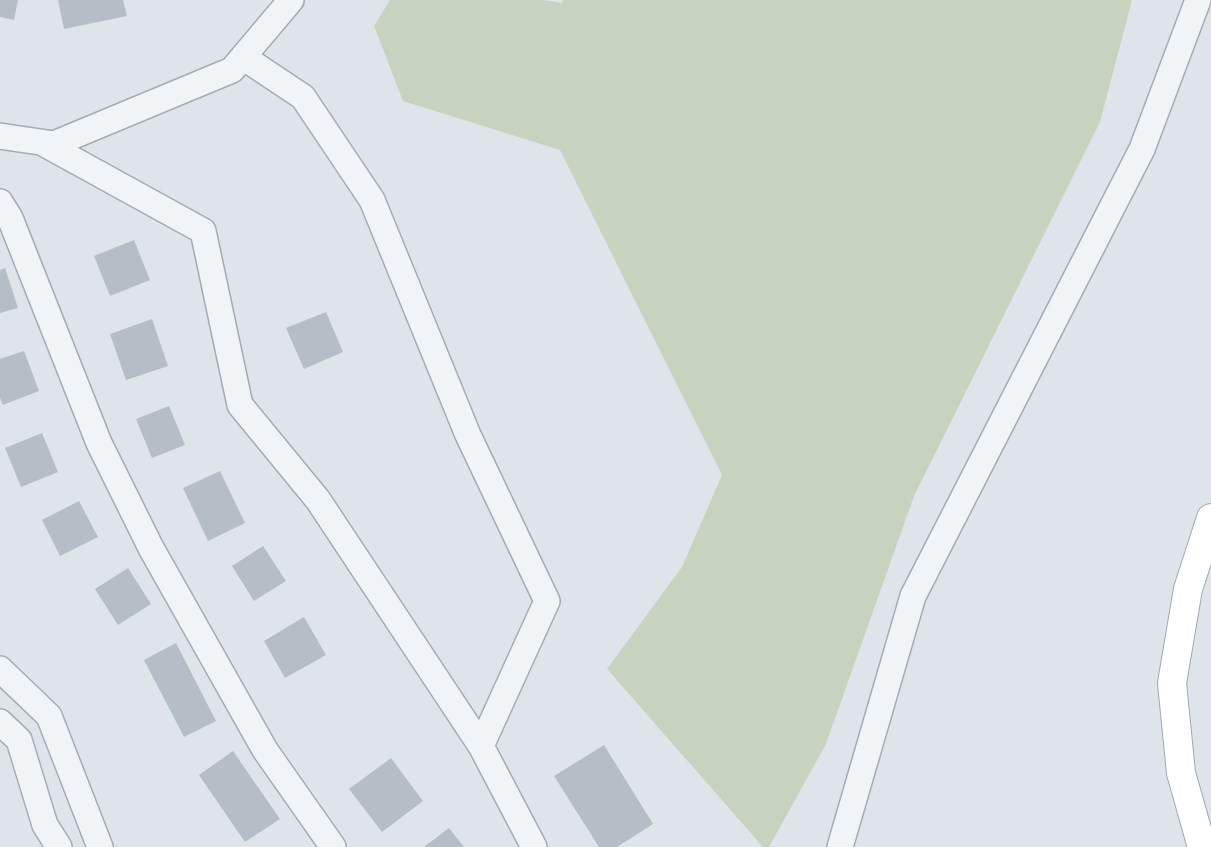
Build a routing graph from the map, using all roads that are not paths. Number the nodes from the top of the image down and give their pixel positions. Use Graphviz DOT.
graph roads {
  1 [pos="291,0"];
  2 [pos="1198,0"];
  3 [pos="243,57"];
  4 [pos="0,136"];
  5 [pos="43,143"];
  6 [pos="0,202"];
  7 [pos="1211,518"];
  8 [pos="0,669"];
  9 [pos="0,722"];
  10 [pos="481,746"];
  11 [pos="59,847"];
  12 [pos="100,847"];
  13 [pos="334,847"];
  14 [pos="534,847"];
  15 [pos="840,847"];
  16 [pos="1202,847"];
  1 -- 3 [label="street"];
  2 -- 15 [label="street"];
  3 -- 5 [label="street"];
  3 -- 10 [label="street"];
  4 -- 5 [label="street"];
  5 -- 10 [label="street"];
  6 -- 13 [label="street"];
  7 -- 16 [label="main road"];
  8 -- 12 [label="street"];
  9 -- 11 [label="street"];
  10 -- 14 [label="street"];
}
